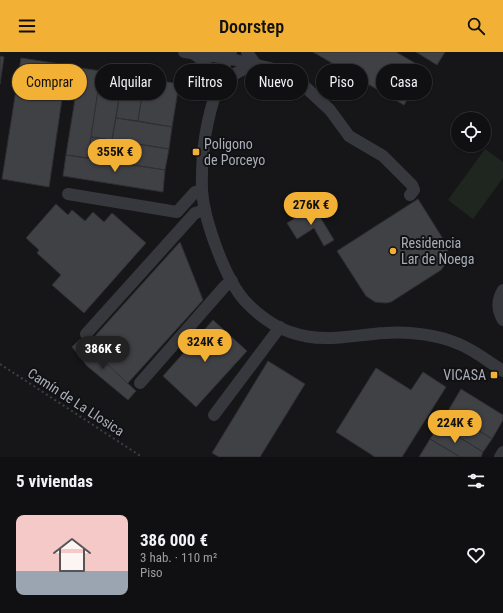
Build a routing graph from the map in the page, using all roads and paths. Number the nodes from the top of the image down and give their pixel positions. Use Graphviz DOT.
graph roads {
  1 [pos="247,52"];
  2 [pos="193,53"];
  3 [pos="229,55"];
  4 [pos="206,64"];
  5 [pos="253,64"];
  6 [pos="255,64"];
  7 [pos="308,90"];
  8 [pos="213,100"];
  9 [pos="202,191"];
  10 [pos="68,194"];
  11 [pos="410,195"];
  12 [pos="205,210"];
  13 [pos="232,281"];
  14 [pos="503,290"];
  15 [pos="503,320"];
  16 [pos="280,327"];
  17 [pos="86,334"];
  18 [pos="0,364"];
  19 [pos="503,371"];
  20 [pos="140,383"];
  21 [pos="214,415"];
  22 [pos="503,452"];
  23 [pos="142,457"];
  24 [pos="500,457"];
  1 -- 6 [label="street"];
  2 -- 3 [label="street"];
  2 -- 4 [label="street"];
  3 -- 5 [label="street"];
  7 -- 11 [label="street"];
  8 -- 9 [label="street"];
  9 -- 10 [label="street"];
  9 -- 12 [label="street"];
  12 -- 13 [label="street"];
  12 -- 17 [label="street"];
  13 -- 16 [label="street"];
  13 -- 20 [label="street"];
  14 -- 15 [label="street"];
  16 -- 19 [label="street"];
  16 -- 21 [label="street"];
  18 -- 23 [label="path, Camín de La Llosica"];
  22 -- 24 [label="street"];
}
